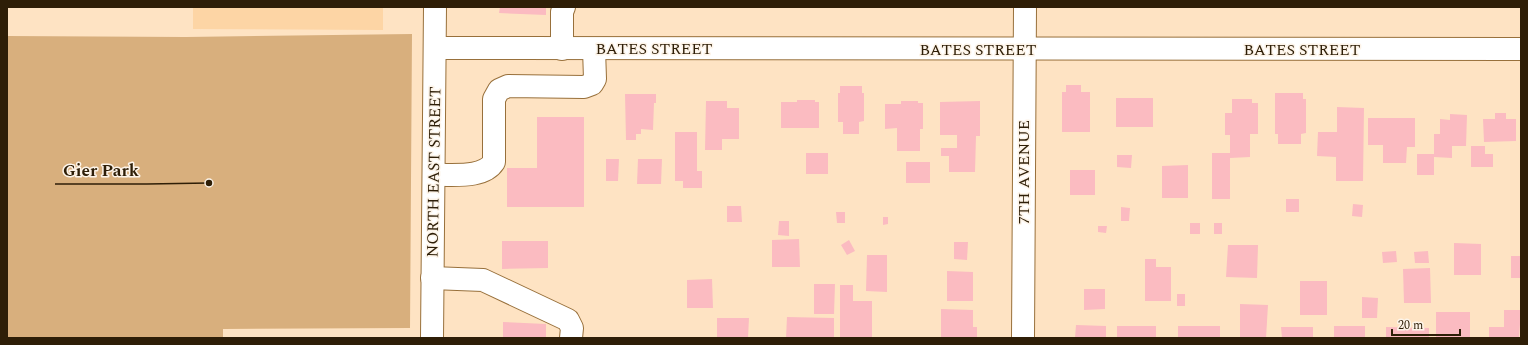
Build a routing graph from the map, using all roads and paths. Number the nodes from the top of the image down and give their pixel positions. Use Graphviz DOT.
graph roads {
  1 [pos="436,7"];
  2 [pos="564,7"];
  3 [pos="1025,7"];
  4 [pos="435,48"];
  5 [pos="562,49"];
  6 [pos="594,49"];
  7 [pos="1521,49"];
  8 [pos="1024,50"];
  9 [pos="434,175"];
  10 [pos="432,278"];
  11 [pos="432,338"];
  12 [pos="571,338"];
  13 [pos="1024,338"];
  1 -- 4 [label="street, NORTH EAST STREET"];
  2 -- 5 [label="street"];
  3 -- 8 [label="street, 7TH AVENUE"];
  4 -- 5 [label="street, BATES STREET"];
  4 -- 9 [label="street, NORTH EAST STREET"];
  5 -- 6 [label="street, BATES STREET"];
  6 -- 8 [label="street, BATES STREET"];
  6 -- 9 [label="street"];
  7 -- 8 [label="street, BATES STREET"];
  8 -- 13 [label="street, 7TH AVENUE"];
  9 -- 10 [label="street, NORTH EAST STREET"];
  10 -- 11 [label="street, NORTH EAST STREET"];
  10 -- 12 [label="street"];
}
